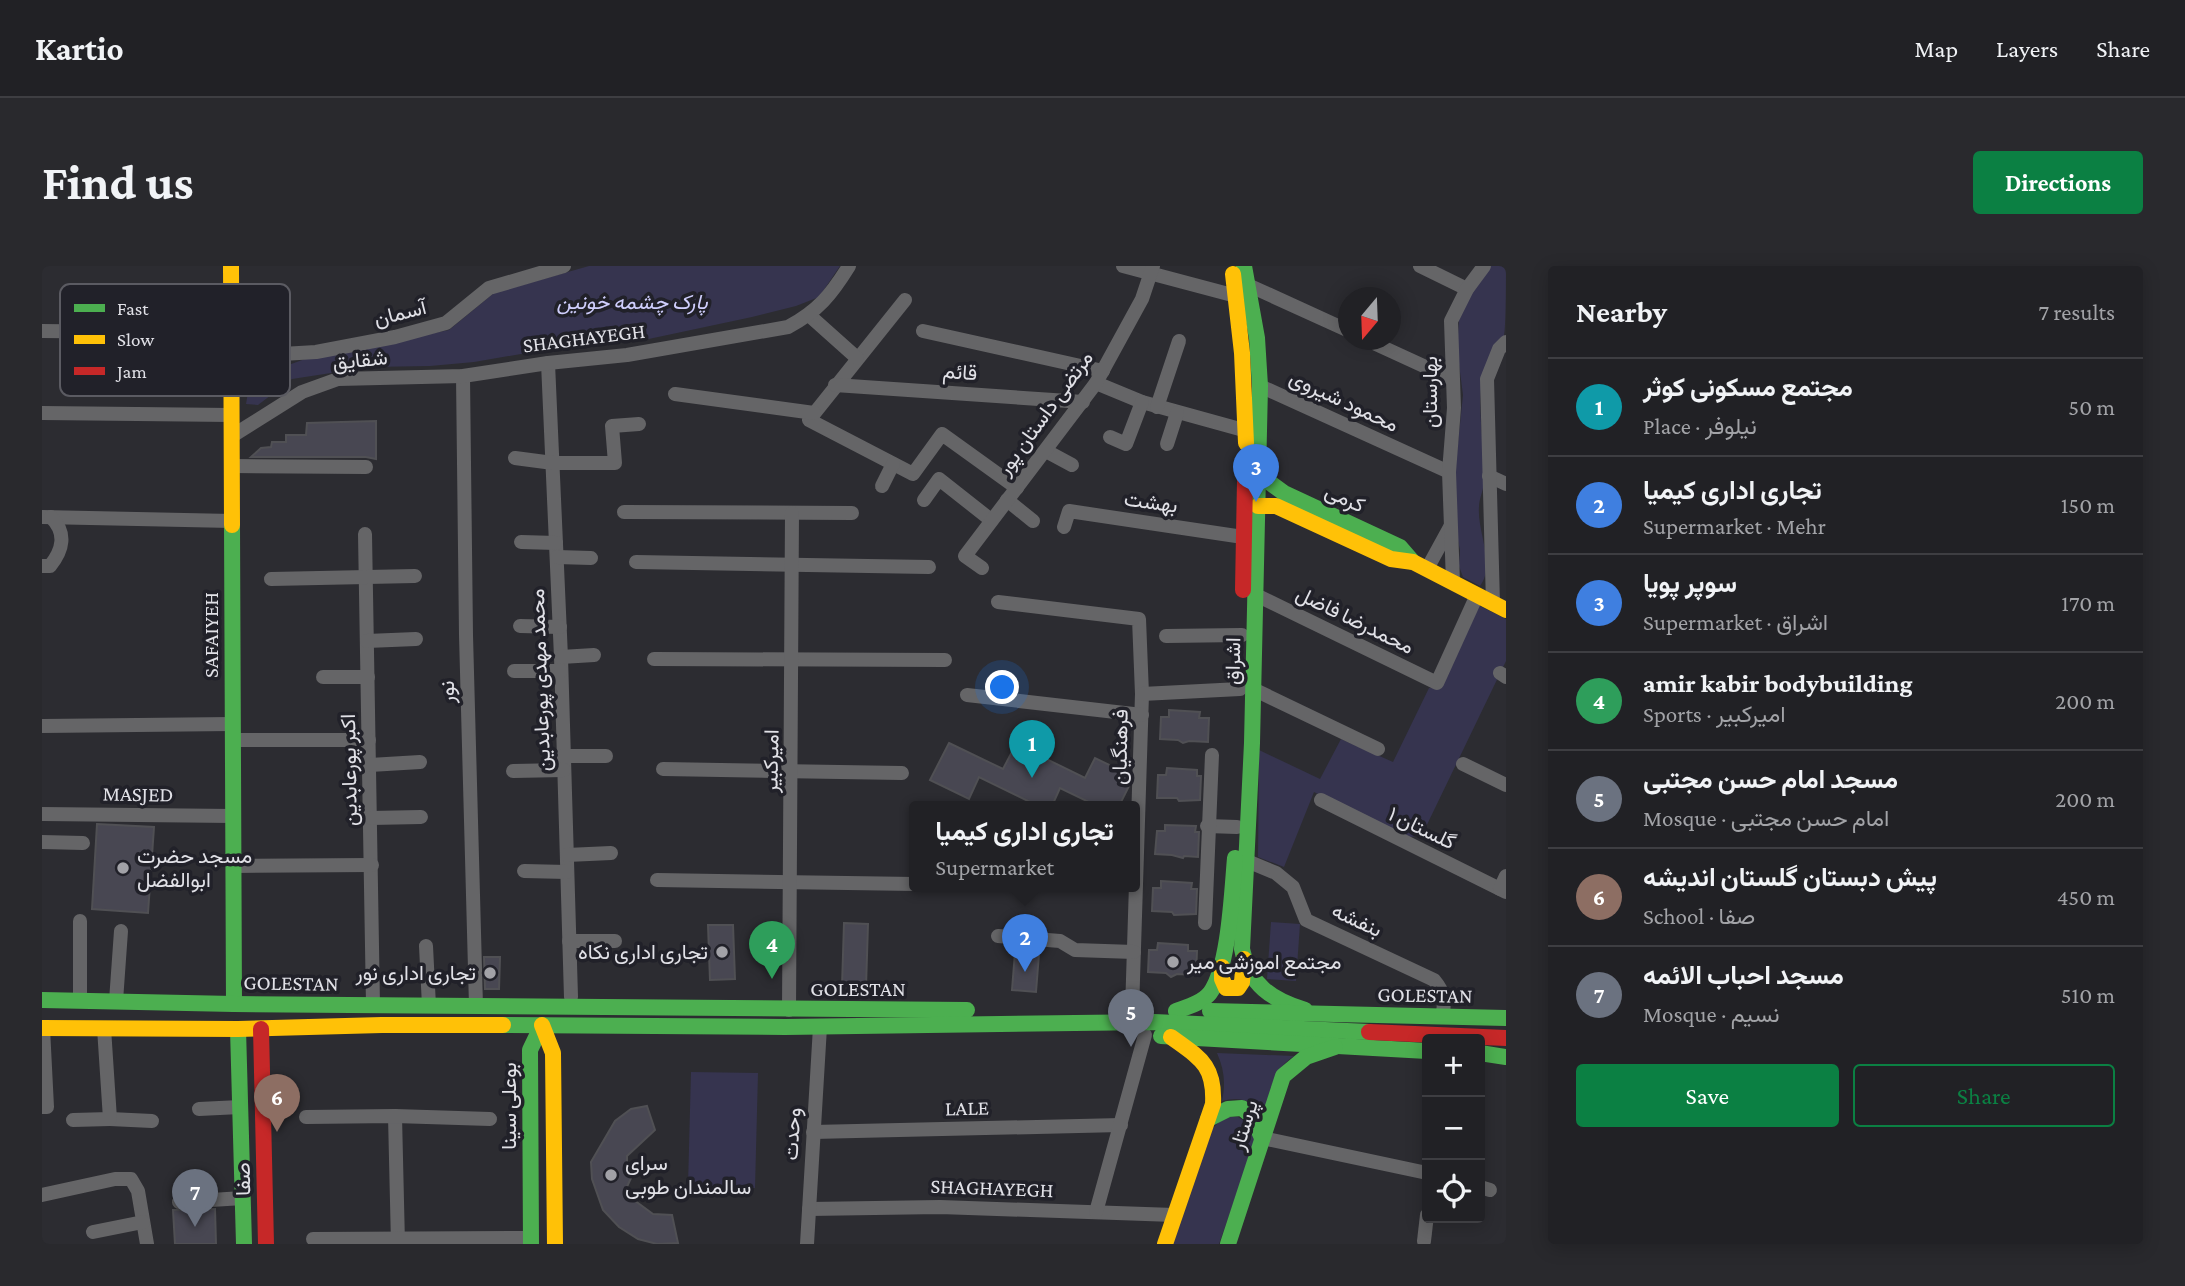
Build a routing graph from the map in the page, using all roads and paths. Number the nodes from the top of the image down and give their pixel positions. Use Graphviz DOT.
graph roads {
  1 [pos="231,266"];
  2 [pos="564,266"];
  3 [pos="849,266"];
  4 [pos="1123,266"];
  5 [pos="1231,266"];
  6 [pos="1244,266"];
  7 [pos="1420,266"];
  8 [pos="1484,266"];
  9 [pos="1152,269"];
  10 [pos="231,284"];
  11 [pos="1467,289"];
  12 [pos="1242,290"];
  13 [pos="905,300"];
  14 [pos="810,316"];
  15 [pos="1338,327"];
  16 [pos="42,331"];
  17 [pos="60,331"];
  18 [pos="923,331"];
  19 [pos="1180,341"];
  20 [pos="1506,342"];
  21 [pos="1389,350"];
  22 [pos="290,354"];
  23 [pos="857,358"];
  24 [pos="548,363"];
  25 [pos="463,376"];
  26 [pos="1099,377"];
  27 [pos="1452,379"];
  28 [pos="835,385"];
  29 [pos="1260,386"];
  30 [pos="675,394"];
  31 [pos="232,396"];
  32 [pos="1083,402"];
  33 [pos="1142,402"];
  34 [pos="1157,407"];
  35 [pos="1177,412"];
  36 [pos="42,413"];
  37 [pos="814,413"];
  38 [pos="232,415"];
  39 [pos="639,424"];
  40 [pos="1247,431"];
  41 [pos="232,436"];
  42 [pos="1110,437"];
  43 [pos="1167,444"];
  44 [pos="1046,451"];
  45 [pos="515,458"];
  46 [pos="553,463"];
  47 [pos="894,464"];
  48 [pos="1072,465"];
  49 [pos="232,466"];
  50 [pos="366,467"];
  51 [pos="1449,472"];
  52 [pos="1258,474"];
  53 [pos="1489,476"];
  54 [pos="1506,484"];
  55 [pos="882,486"];
  56 [pos="1017,488"];
  57 [pos="924,500"];
  58 [pos="1007,500"];
  59 [pos="1258,506"];
  60 [pos="624,512"];
  61 [pos="792,513"];
  62 [pos="852,513"];
  63 [pos="46,517"];
  64 [pos="991,520"];
  65 [pos="232,521"];
  66 [pos="1033,521"];
  67 [pos="1450,526"];
  68 [pos="1064,527"];
  69 [pos="365,534"];
  70 [pos="1243,537"];
  71 [pos="521,542"];
  72 [pos="556,550"];
  73 [pos="591,558"];
  74 [pos="636,562"];
  75 [pos="792,565"];
  76 [pos="1420,565"];
  77 [pos="42,566"];
  78 [pos="929,567"];
  79 [pos="982,568"];
  80 [pos="415,576"];
  81 [pos="366,577"];
  82 [pos="271,579"];
  83 [pos="1453,582"];
  84 [pos="1256,595"];
  85 [pos="1477,595"];
  86 [pos="998,602"];
  87 [pos="1500,607"];
  88 [pos="520,626"];
  89 [pos="560,627"];
  90 [pos="1242,635"];
  91 [pos="1166,636"];
  92 [pos="416,639"];
  93 [pos="367,641"];
  94 [pos="594,655"];
  95 [pos="654,659"];
  96 [pos="793,659"];
  97 [pos="945,660"];
  98 [pos="561,664"];
  99 [pos="514,671"];
  100 [pos="323,677"];
  101 [pos="368,677"];
  102 [pos="1247,689"];
  103 [pos="1142,694"];
  104 [pos="967,695"];
  105 [pos="1142,715"];
  106 [pos="42,726"];
  107 [pos="232,732"];
  108 [pos="369,740"];
  109 [pos="1378,749"];
  110 [pos="1212,755"];
  111 [pos="606,756"];
  112 [pos="421,762"];
  113 [pos="564,763"];
  114 [pos="1463,764"];
  115 [pos="370,765"];
  116 [pos="663,769"];
  117 [pos="513,771"];
  118 [pos="792,773"];
  119 [pos="902,773"];
  120 [pos="1506,785"];
  121 [pos="1321,800"];
  122 [pos="1138,801"];
  123 [pos="42,814"];
  124 [pos="233,816"];
  125 [pos="421,817"];
  126 [pos="371,818"];
  127 [pos="1207,827"];
  128 [pos="1237,827"];
  129 [pos="42,842"];
  130 [pos="83,843"];
  131 [pos="611,853"];
  132 [pos="566,855"];
  133 [pos="1247,861"];
  134 [pos="372,865"];
  135 [pos="234,866"];
  136 [pos="524,871"];
  137 [pos="567,872"];
  138 [pos="657,880"];
  139 [pos="791,881"];
  140 [pos="909,884"];
  141 [pos="1504,885"];
  142 [pos="1135,892"];
  143 [pos="80,921"];
  144 [pos="1205,923"];
  145 [pos="121,931"];
  146 [pos="998,936"];
  147 [pos="569,941"];
  148 [pos="615,941"];
  149 [pos="426,946"];
  150 [pos="1134,952"];
  151 [pos="1221,959"];
  152 [pos="1244,959"];
  153 [pos="570,997"];
  154 [pos="42,1000"];
  155 [pos="80,1001"];
  156 [pos="116,1002"];
  157 [pos="234,1004"];
  158 [pos="373,1005"];
  159 [pos="429,1006"];
  160 [pos="476,1006"];
  161 [pos="495,1007"];
  162 [pos="542,1007"];
  163 [pos="633,1008"];
  164 [pos="789,1010"];
  165 [pos="1132,1011"];
  166 [pos="1176,1011"];
  167 [pos="1320,1013"];
  168 [pos="1442,1016"];
  169 [pos="1506,1018"];
  170 [pos="984,1024"];
  171 [pos="542,1025"];
  172 [pos="820,1027"];
  173 [pos="42,1028"];
  174 [pos="104,1028"];
  175 [pos="237,1029"];
  176 [pos="261,1029"];
  177 [pos="1145,1035"];
  178 [pos="1171,1037"];
  179 [pos="1506,1038"];
  180 [pos="1485,1039"];
  181 [pos="1422,1043"];
  182 [pos="1422,1043"];
  183 [pos="1335,1047"];
  184 [pos="1485,1054"];
  185 [pos="262,1056"];
  186 [pos="1506,1057"];
  187 [pos="239,1059"];
  188 [pos="42,1107"];
  189 [pos="240,1107"];
  190 [pos="199,1108"];
  191 [pos="395,1116"];
  192 [pos="306,1117"];
  193 [pos="110,1119"];
  194 [pos="490,1119"];
  195 [pos="1208,1119"];
  196 [pos="73,1120"];
  197 [pos="152,1121"];
  198 [pos="1121,1125"];
  199 [pos="813,1132"];
  200 [pos="1262,1138"];
  201 [pos="1422,1172"];
  202 [pos="42,1195"];
  203 [pos="243,1198"];
  204 [pos="178,1202"];
  205 [pos="809,1209"];
  206 [pos="1096,1212"];
  207 [pos="1174,1215"];
  208 [pos="143,1222"];
  209 [pos="1426,1223"];
  210 [pos="93,1232"];
  211 [pos="313,1239"];
  212 [pos="398,1241"];
  213 [pos="531,1241"];
  214 [pos="1424,1241"];
  215 [pos="147,1244"];
  216 [pos="244,1244"];
  217 [pos="265,1244"];
  218 [pos="555,1244"];
  219 [pos="807,1244"];
  220 [pos="1165,1244"];
  221 [pos="1228,1244"];
  1 -- 10 [label="main road, SAFAIYEH"];
  2 -- 22 [label="street, آسمان"];
  3 -- 14 [label="street, SHAGHAYEGH"];
  4 -- 9 [label="street"];
  5 -- 12 [label="main road, اشراق"];
  6 -- 12 [label="main road, اشراق"];
  7 -- 11 [label="street"];
  8 -- 11 [label="street, بهارستان"];
  9 -- 12 [label="street"];
  9 -- 26 [label="street, مرتضی داستان پور"];
  11 -- 27 [label="street, بهارستان"];
  12 -- 15 [label="street"];
  12 -- 29 [label="main road, اشراق"];
  12 -- 40 [label="main road, اشراق"];
  13 -- 23 [label="street"];
  14 -- 23 [label="street"];
  14 -- 24 [label="street, SHAGHAYEGH"];
  16 -- 17 [label="street"];
  18 -- 26 [label="street"];
  19 -- 34 [label="street"];
  20 -- 53 [label="street"];
  21 -- 27 [label="street"];
  23 -- 28 [label="street"];
  24 -- 25 [label="street, SHAGHAYEGH"];
  24 -- 46 [label="street, محمد مهدی پورعابدین"];
  25 -- 41 [label="street, شقایق"];
  25 -- 160 [label="street, نور"];
  26 -- 32 [label="street, مرتضی داستان پور"];
  26 -- 33 [label="street"];
  27 -- 51 [label="street, بهارستان"];
  28 -- 32 [label="street, قائم"];
  28 -- 37 [label="street"];
  29 -- 51 [label="street, محمود شیروی"];
  29 -- 52 [label="main road, اشراق"];
  30 -- 37 [label="street"];
  31 -- 38 [label="main road, SAFAIYEH"];
  32 -- 44 [label="street, مرتضی داستان پور"];
  33 -- 34 [label="street"];
  33 -- 42 [label="street"];
  34 -- 35 [label="street"];
  35 -- 40 [label="street"];
  35 -- 43 [label="street"];
  36 -- 38 [label="street"];
  37 -- 47 [label="street"];
  38 -- 41 [label="main road, SAFAIYEH"];
  39 -- 46 [label="street"];
  40 -- 70 [label="main road, اشراق"];
  41 -- 49 [label="main road, SAFAIYEH"];
  44 -- 48 [label="street"];
  44 -- 56 [label="street, مرتضی داستان پور"];
  45 -- 46 [label="street"];
  46 -- 72 [label="street, محمد مهدی پورعابدین"];
  47 -- 55 [label="street"];
  47 -- 56 [label="street"];
  49 -- 50 [label="street"];
  49 -- 65 [label="main road, SAFAIYEH"];
  51 -- 67 [label="street, بهارستان"];
  52 -- 59 [label="main road, اشراق"];
  52 -- 76 [label="main road, کرمی"];
  53 -- 54 [label="street"];
  53 -- 87 [label="street"];
  56 -- 58 [label="street, مرتضی داستان پور"];
  57 -- 64 [label="street"];
  58 -- 64 [label="street, مرتضی داستان پور"];
  58 -- 66 [label="street"];
  59 -- 76 [label="main road, کرمی"];
  59 -- 84 [label="main road, اشراق"];
  60 -- 61 [label="street"];
  61 -- 62 [label="street"];
  61 -- 75 [label="street, امیرکبیر"];
  63 -- 65 [label="street"];
  63 -- 77 [label="street"];
  64 -- 79 [label="street, مرتضی داستان پور"];
  65 -- 107 [label="main road, SAFAIYEH"];
  67 -- 76 [label="street"];
  67 -- 83 [label="street, بهارستان"];
  68 -- 70 [label="street, بهشت"];
  69 -- 81 [label="street, اکبر پورعابدین"];
  70 -- 90 [label="main road, اشراق"];
  71 -- 72 [label="street"];
  72 -- 73 [label="street"];
  72 -- 89 [label="street, محمد مهدی پورعابدین"];
  74 -- 75 [label="street"];
  75 -- 78 [label="street"];
  75 -- 96 [label="street, امیرکبیر"];
  76 -- 83 [label="main road, کرمی"];
  80 -- 81 [label="street"];
  81 -- 82 [label="street"];
  81 -- 93 [label="street, اکبر پورعابدین"];
  83 -- 85 [label="main road, کرمی"];
  84 -- 85 [label="street, محمدرضا فاضل"];
  84 -- 102 [label="main road, اشراق"];
  85 -- 87 [label="main road, کرمی"];
  86 -- 103 [label="street, فرهنگیان"];
  88 -- 89 [label="street"];
  89 -- 98 [label="street, محمد مهدی پورعابدین"];
  90 -- 91 [label="street"];
  90 -- 102 [label="main road, اشراق"];
  92 -- 93 [label="street"];
  93 -- 101 [label="street, اکبر پورعابدین"];
  94 -- 98 [label="street"];
  95 -- 96 [label="street"];
  96 -- 97 [label="street"];
  96 -- 118 [label="street, امیرکبیر"];
  98 -- 99 [label="street"];
  98 -- 113 [label="street, محمد مهدی پورعابدین"];
  100 -- 101 [label="street"];
  101 -- 108 [label="street, اکبر پورعابدین"];
  102 -- 103 [label="street"];
  102 -- 109 [label="street"];
  102 -- 128 [label="main road, اشراق"];
  102 -- 133 [label="main road, اشراق"];
  103 -- 105 [label="street, فرهنگیان"];
  104 -- 105 [label="street"];
  105 -- 122 [label="street, فرهنگیان"];
  106 -- 107 [label="street"];
  107 -- 108 [label="street"];
  107 -- 124 [label="main road, SAFAIYEH"];
  108 -- 115 [label="street, اکبر پورعابدین"];
  110 -- 127 [label="street"];
  111 -- 113 [label="street"];
  112 -- 115 [label="street"];
  113 -- 117 [label="street"];
  113 -- 132 [label="street, محمد مهدی پورعابدین"];
  114 -- 120 [label="street"];
  115 -- 126 [label="street, اکبر پورعابدین"];
  116 -- 118 [label="street"];
  118 -- 119 [label="street"];
  118 -- 139 [label="street, امیرکبیر"];
  121 -- 141 [label="street, گلستان ۱"];
  123 -- 124 [label="street, MASJED"];
  124 -- 135 [label="main road, SAFAIYEH"];
  125 -- 126 [label="street"];
  126 -- 134 [label="street, اکبر پورعابدین"];
  127 -- 128 [label="street"];
  127 -- 144 [label="street"];
  128 -- 151 [label="main road, اشراق"];
  129 -- 130 [label="street"];
  131 -- 132 [label="street"];
  132 -- 137 [label="street, محمد مهدی پورعابدین"];
  133 -- 152 [label="main road, اشراق"];
  133 -- 168 [label="street, بنفشه"];
  134 -- 135 [label="street"];
  134 -- 158 [label="street, اکبر پورعابدین"];
  135 -- 157 [label="main road, SAFAIYEH"];
  136 -- 137 [label="street"];
  137 -- 147 [label="street, محمد مهدی پورعابدین"];
  138 -- 139 [label="street"];
  139 -- 140 [label="street"];
  139 -- 164 [label="street, امیرکبیر"];
  142 -- 150 [label="street, فرهنگیان"];
  143 -- 155 [label="street"];
  145 -- 156 [label="street"];
  146 -- 150 [label="street"];
  147 -- 148 [label="street"];
  147 -- 153 [label="street, محمد مهدی پورعابدین"];
  149 -- 159 [label="street"];
  150 -- 165 [label="street, فرهنگیان"];
  151 -- 152 [label="main road"];
  151 -- 166 [label="main road, اشراق"];
  152 -- 167 [label="main road, اشراق"];
  153 -- 161 [label="street"];
  153 -- 163 [label="street"];
  154 -- 155 [label="main road, GOLESTAN"];
  155 -- 156 [label="main road, GOLESTAN"];
  156 -- 157 [label="main road, GOLESTAN"];
  157 -- 158 [label="main road, GOLESTAN"];
  158 -- 159 [label="main road, GOLESTAN"];
  159 -- 160 [label="main road, GOLESTAN"];
  160 -- 161 [label="main road, GOLESTAN"];
  161 -- 162 [label="main road, GOLESTAN"];
  162 -- 163 [label="main road, GOLESTAN"];
  162 -- 171 [label="main road"];
  163 -- 164 [label="main road, GOLESTAN"];
  164 -- 165 [label="main road, GOLESTAN"];
  165 -- 166 [label="main road, GOLESTAN"];
  166 -- 167 [label="main road, GOLESTAN"];
  167 -- 168 [label="main road, GOLESTAN"];
  168 -- 169 [label="main road, GOLESTAN"];
  170 -- 172 [label="main road, GOLESTAN"];
  170 -- 177 [label="main road"];
  170 -- 181 [label="main road, GOLESTAN"];
  171 -- 172 [label="main road, GOLESTAN"];
  171 -- 176 [label="main road, GOLESTAN"];
  171 -- 213 [label="main road, بوعلی سینا"];
  171 -- 218 [label="main road"];
  172 -- 199 [label="street, وحدت"];
  173 -- 174 [label="main road, GOLESTAN"];
  173 -- 188 [label="street"];
  174 -- 175 [label="main road, GOLESTAN"];
  174 -- 193 [label="street"];
  175 -- 176 [label="main road, GOLESTAN"];
  175 -- 187 [label="main road, صفا"];
  176 -- 185 [label="main road, صفا"];
  177 -- 178 [label="main road"];
  177 -- 198 [label="street"];
  178 -- 183 [label="main road"];
  178 -- 195 [label="main road, پرستار"];
  179 -- 180 [label="main road"];
  182 -- 183 [label="main road"];
  183 -- 200 [label="main road, پرستار"];
  184 -- 186 [label="main road"];
  185 -- 187 [label="main road"];
  185 -- 217 [label="main road, صفا"];
  187 -- 189 [label="main road, صفا"];
  189 -- 190 [label="street"];
  189 -- 203 [label="main road, صفا"];
  191 -- 192 [label="street"];
  191 -- 194 [label="street"];
  191 -- 212 [label="street"];
  193 -- 196 [label="street"];
  193 -- 197 [label="street"];
  195 -- 200 [label="main road"];
  195 -- 207 [label="main road, پرستار"];
  198 -- 199 [label="street, LALE"];
  198 -- 206 [label="street"];
  199 -- 205 [label="street, وحدت"];
  200 -- 201 [label="street"];
  200 -- 221 [label="main road, پرستار"];
  202 -- 208 [label="street"];
  203 -- 204 [label="street"];
  203 -- 216 [label="main road, صفا"];
  205 -- 206 [label="street, SHAGHAYEGH"];
  205 -- 219 [label="street, وحدت"];
  206 -- 207 [label="street, SHAGHAYEGH"];
  207 -- 220 [label="main road, پرستار"];
  208 -- 210 [label="street"];
  208 -- 215 [label="street"];
  209 -- 214 [label="street"];
  211 -- 212 [label="street"];
  212 -- 213 [label="street"];
}
